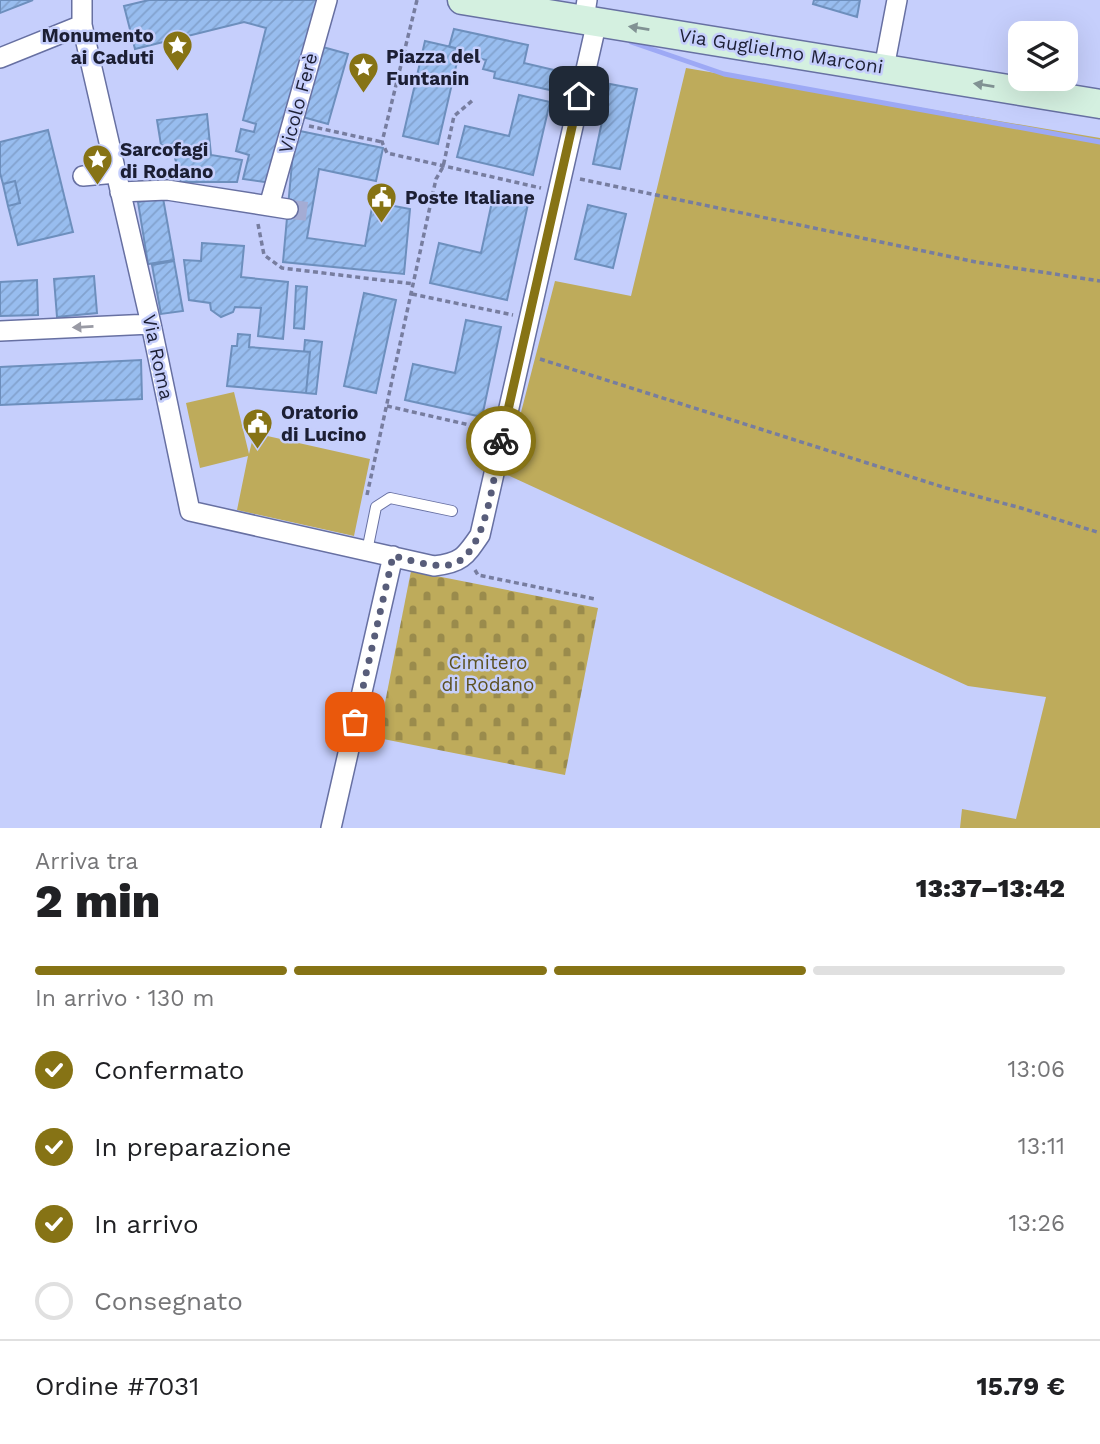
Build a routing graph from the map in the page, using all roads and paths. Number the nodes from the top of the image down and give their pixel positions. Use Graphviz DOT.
graph roads {
  1 [pos="82,0"];
  2 [pos="327,0"];
  3 [pos="417,0"];
  4 [pos="462,0"];
  5 [pos="897,0"];
  6 [pos="589,13"];
  7 [pos="82,25"];
  8 [pos="0,58"];
  9 [pos="884,68"];
  10 [pos="473,100"];
  11 [pos="1100,104"];
  12 [pos="293,122"];
  13 [pos="382,142"];
  14 [pos="443,167"];
  15 [pos="83,176"];
  16 [pos="118,183"];
  17 [pos="559,183"];
  18 [pos="271,206"];
  19 [pos="1100,281"];
  20 [pos="414,284"];
  21 [pos="412,294"];
  22 [pos="528,318"];
  23 [pos="151,324"];
  24 [pos="0,331"];
  25 [pos="521,353"];
  26 [pos="387,406"];
  27 [pos="503,433"];
  28 [pos="367,497"];
  29 [pos="452,511"];
  30 [pos="1100,533"];
  31 [pos="367,551"];
  32 [pos="393,556"];
  33 [pos="466,556"];
  34 [pos="595,598"];
  35 [pos="331,828"];
  1 -- 7 [label="street, Via Roma"];
  2 -- 12 [label="street, Vicolo Ferè"];
  3 -- 13 [label="path"];
  4 -- 6 [label="street, Via Guglielmo Marconi"];
  5 -- 9 [label="street"];
  9 -- 6 [label="street, Via Guglielmo Marconi, one-way"];
  6 -- 17 [label="street"];
  7 -- 8 [label="street"];
  7 -- 16 [label="street, Via Roma"];
  11 -- 9 [label="street, Via Guglielmo Marconi, one-way"];
  10 -- 14 [label="path"];
  12 -- 13 [label="path"];
  12 -- 18 [label="street, Vicolo Ferè"];
  13 -- 14 [label="path"];
  14 -- 17 [label="path"];
  14 -- 20 [label="path"];
  15 -- 16 [label="street"];
  16 -- 18 [label="street"];
  16 -- 23 [label="street, Via Roma"];
  17 -- 19 [label="path"];
  17 -- 22 [label="street"];
  18 -- 20 [label="path"];
  20 -- 21 [label="path"];
  21 -- 22 [label="path"];
  21 -- 26 [label="path"];
  22 -- 25 [label="street"];
  23 -- 24 [label="street, one-way"];
  23 -- 31 [label="street, Via Roma"];
  25 -- 27 [label="street"];
  25 -- 30 [label="path"];
  26 -- 27 [label="path"];
  26 -- 28 [label="path"];
  27 -- 33 [label="street"];
  29 -- 31 [label="lane"];
  31 -- 32 [label="street, Via Roma"];
  32 -- 33 [label="street, Via Roma"];
  32 -- 35 [label="street"];
  33 -- 34 [label="path"];
}
